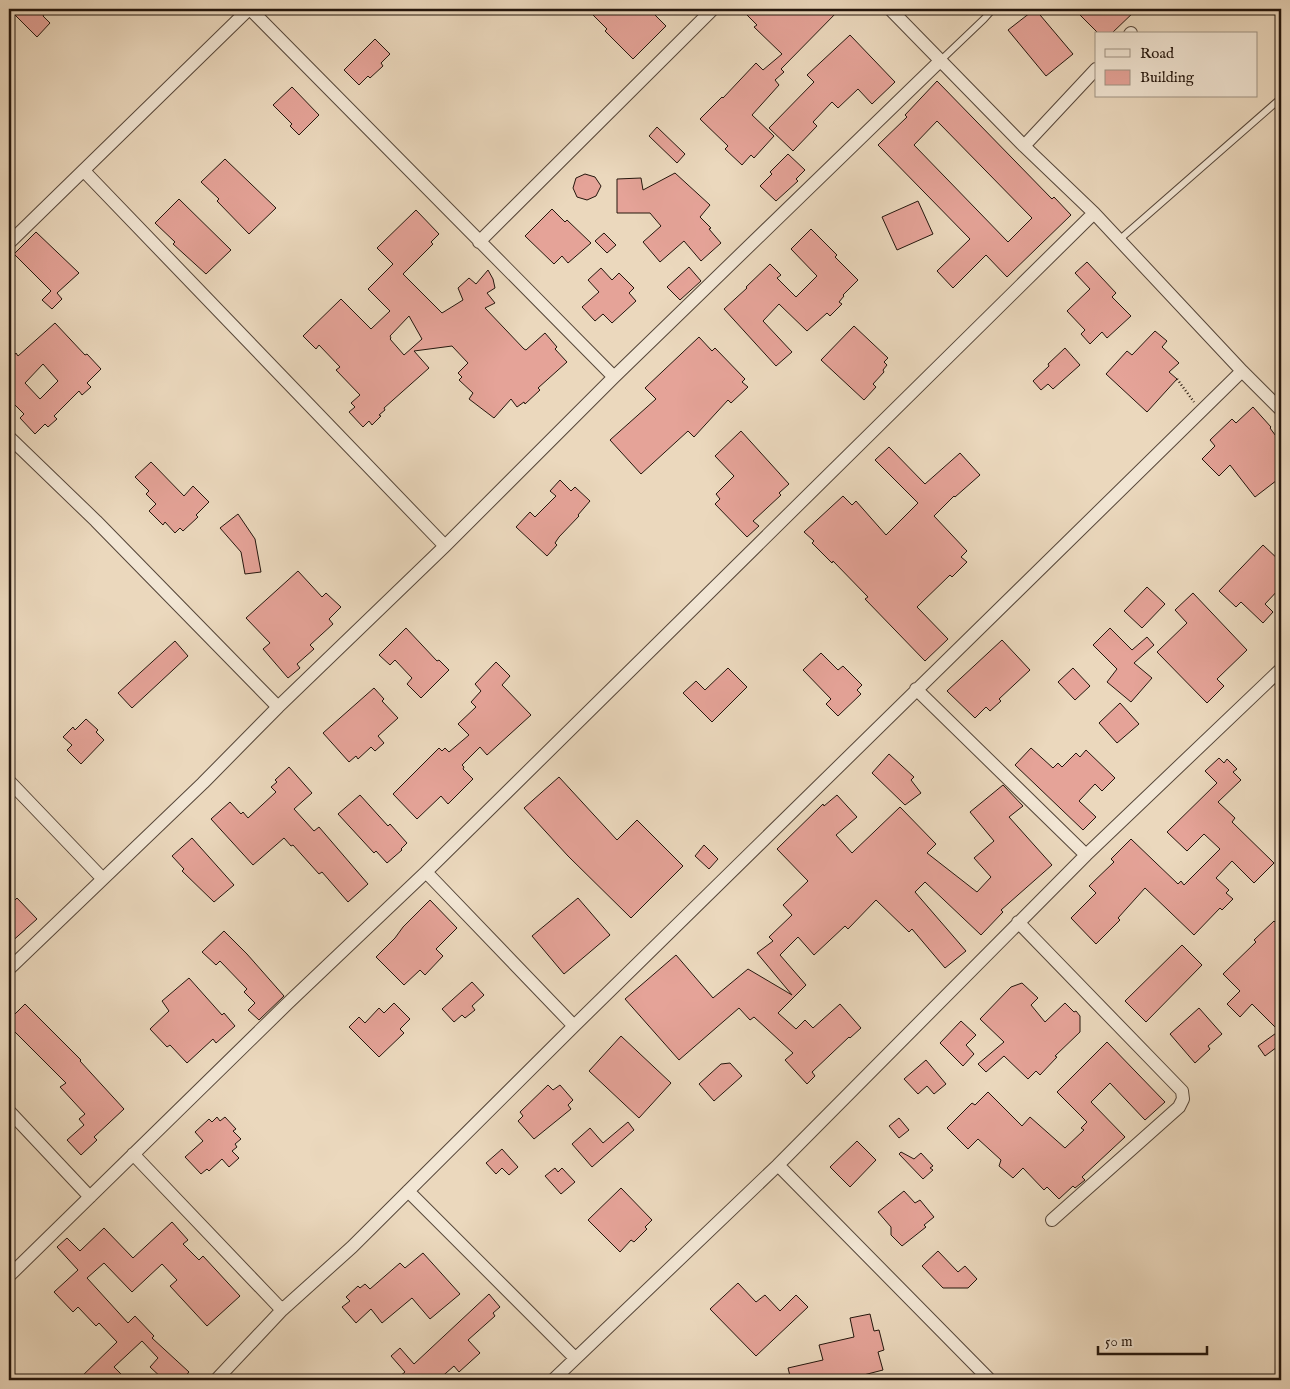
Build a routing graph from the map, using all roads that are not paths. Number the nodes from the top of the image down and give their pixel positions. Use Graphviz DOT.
graph roads {
  1 [pos="249,9"];
  2 [pos="713,9"];
  3 [pos="890,9"];
  4 [pos="992,9"];
  5 [pos="940,61"];
  6 [pos="1095,71"];
  7 [pos="1281,98"];
  8 [pos="1024,146"];
  9 [pos="84,171"];
  10 [pos="1094,212"];
  11 [pos="1119,240"];
  12 [pos="479,242"];
  13 [pos="9,243"];
  14 [pos="1242,371"];
  15 [pos="614,377"];
  16 [pos="1281,410"];
  17 [pos="9,437"];
  18 [pos="445,546"];
  19 [pos="1281,669"];
  20 [pos="916,689"];
  21 [pos="278,707"];
  22 [pos="9,781"];
  23 [pos="1086,855"];
  24 [pos="426,872"];
  25 [pos="102,878"];
  26 [pos="1018,922"];
  27 [pos="9,969"];
  28 [pos="574,1026"];
  29 [pos="9,1111"];
  30 [pos="134,1154"];
  31 [pos="778,1165"];
  32 [pos="408,1190"];
  33 [pos="90,1197"];
  34 [pos="1052,1220"];
  35 [pos="9,1276"];
  36 [pos="282,1310"];
  37 [pos="575,1358"];
  38 [pos="216,1380"];
  39 [pos="553,1380"];
  40 [pos="990,1380"];
  1 -- 9 [label="street"];
  1 -- 12 [label="street"];
  2 -- 12 [label="street"];
  3 -- 5 [label="street"];
  4 -- 5 [label="lane"];
  5 -- 8 [label="street"];
  5 -- 15 [label="street"];
  6 -- 8 [label="street"];
  7 -- 11 [label="lane"];
  8 -- 10 [label="street"];
  9 -- 13 [label="street"];
  9 -- 18 [label="street"];
  10 -- 11 [label="street"];
  10 -- 24 [label="street"];
  11 -- 14 [label="street"];
  12 -- 15 [label="street"];
  14 -- 16 [label="street"];
  14 -- 20 [label="street"];
  15 -- 18 [label="street"];
  17 -- 21 [label="street"];
  18 -- 21 [label="street"];
  19 -- 23 [label="street"];
  20 -- 23 [label="street"];
  20 -- 28 [label="street"];
  21 -- 25 [label="street"];
  22 -- 25 [label="street"];
  23 -- 26 [label="street"];
  24 -- 28 [label="street"];
  24 -- 30 [label="street"];
  25 -- 27 [label="street"];
  26 -- 31 [label="street"];
  26 -- 34 [label="street"];
  28 -- 32 [label="street"];
  29 -- 33 [label="street"];
  30 -- 33 [label="street"];
  30 -- 36 [label="street"];
  31 -- 37 [label="street"];
  31 -- 40 [label="street"];
  32 -- 36 [label="street"];
  32 -- 37 [label="street"];
  33 -- 35 [label="street"];
  36 -- 38 [label="street"];
  37 -- 39 [label="street"];
}
